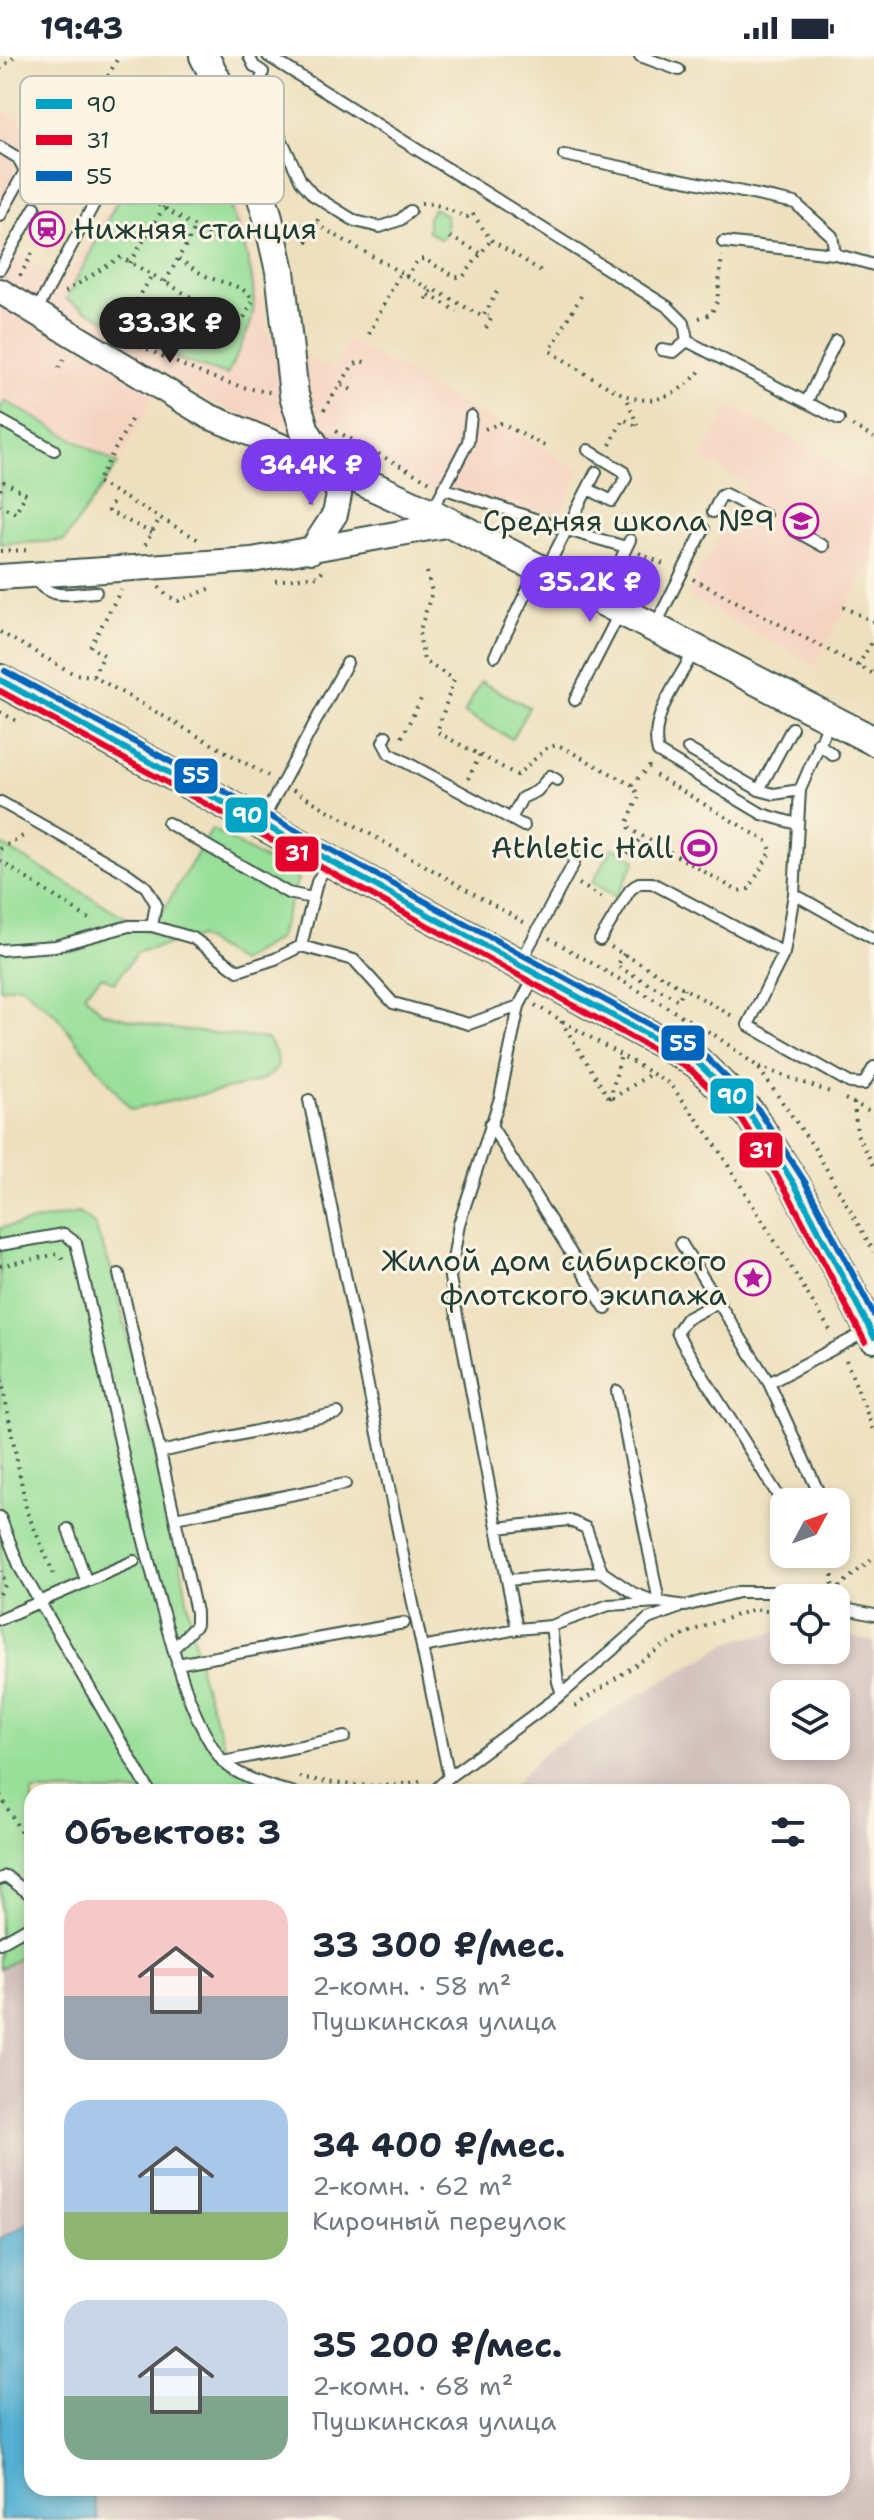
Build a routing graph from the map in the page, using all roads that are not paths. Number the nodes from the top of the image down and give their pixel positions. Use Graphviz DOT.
graph roads {
  1 [pos="204,56"];
  2 [pos="249,56"];
  3 [pos="268,56"];
  4 [pos="640,56"];
  5 [pos="679,70"];
  6 [pos="214,76"];
  7 [pos="262,76"];
  8 [pos="284,145"];
  9 [pos="0,147"];
  10 [pos="564,155"];
  11 [pos="20,162"];
  12 [pos="20,180"];
  13 [pos="94,204"];
  14 [pos="264,204"];
  15 [pos="35,207"];
  16 [pos="410,211"];
  17 [pos="0,216"];
  18 [pos="723,242"];
  19 [pos="835,254"];
  20 [pos="874,265"];
  21 [pos="0,269"];
  22 [pos="10,284"];
  23 [pos="36,312"];
  24 [pos="687,341"];
  25 [pos="836,341"];
  26 [pos="662,350"];
  27 [pos="807,401"];
  28 [pos="471,416"];
  29 [pos="839,419"];
  30 [pos="0,420"];
  31 [pos="54,450"];
  32 [pos="588,450"];
  33 [pos="327,465"];
  34 [pos="596,472"];
  35 [pos="588,489"];
  36 [pos="442,508"];
  37 [pos="713,512"];
  38 [pos="765,515"];
  39 [pos="704,529"];
  40 [pos="567,530"];
  41 [pos="794,530"];
  42 [pos="823,546"];
  43 [pos="311,551"];
  44 [pos="542,570"];
  45 [pos="32,574"];
  46 [pos="0,577"];
  47 [pos="96,592"];
  48 [pos="611,606"];
  49 [pos="654,627"];
  50 [pos="695,649"];
  51 [pos="495,656"];
  52 [pos="347,663"];
  53 [pos="0,680"];
  54 [pos="575,700"];
  55 [pos="792,728"];
  56 [pos="824,730"];
  57 [pos="386,736"];
  58 [pos="874,741"];
  59 [pos="688,749"];
  60 [pos="833,755"];
  61 [pos="557,780"];
  62 [pos="759,790"];
  63 [pos="800,790"];
  64 [pos="1,802"];
  65 [pos="511,819"];
  66 [pos="168,823"];
  67 [pos="261,823"];
  68 [pos="797,824"];
  69 [pos="524,826"];
  70 [pos="564,848"];
  71 [pos="329,860"];
  72 [pos="794,894"];
  73 [pos="312,898"];
  74 [pos="152,926"];
  75 [pos="874,939"];
  76 [pos="600,940"];
  77 [pos="301,946"];
  78 [pos="0,950"];
  79 [pos="784,953"];
  80 [pos="524,985"];
  81 [pos="874,1067"];
  82 [pos="309,1100"];
  83 [pos="490,1124"];
  84 [pos="681,1243"];
  85 [pos="0,1245"];
  86 [pos="119,1274"];
  87 [pos="718,1302"];
  88 [pos="606,1309"];
  89 [pos="872,1333"];
  90 [pos="769,1383"];
  91 [pos="617,1391"];
  92 [pos="338,1413"];
  93 [pos="160,1452"];
  94 [pos="345,1484"];
  95 [pos="773,1488"];
  96 [pos="817,1488"];
  97 [pos="0,1517"];
  98 [pos="175,1518"];
  99 [pos="498,1528"];
  100 [pos="68,1529"];
  101 [pos="134,1561"];
  102 [pos="602,1572"];
  103 [pos="86,1580"];
  104 [pos="507,1580"];
  105 [pos="770,1592"];
  106 [pos="41,1601"];
  107 [pos="659,1602"];
  108 [pos="685,1606"];
  109 [pos="850,1610"];
  110 [pos="874,1615"];
  111 [pos="0,1619"];
  112 [pos="404,1623"];
  113 [pos="551,1626"];
  114 [pos="517,1629"];
  115 [pos="422,1647"];
  116 [pos="173,1649"];
  117 [pos="177,1664"];
  118 [pos="562,1694"];
  119 [pos="345,1737"];
  120 [pos="223,1762"];
  121 [pos="449,1777"];
  122 [pos="145,1784"];
  123 [pos="264,1784"];
  124 [pos="442,1784"];
  125 [pos="0,1879"];
  126 [pos="24,1889"];
  127 [pos="24,1930"];
  128 [pos="0,1943"];
  1 -- 6 [label="main road"];
  2 -- 7 [label="lane"];
  3 -- 24 [label="lane"];
  4 -- 5 [label="lane"];
  8 -- 16 [label="lane"];
  9 -- 11 [label="lane"];
  10 -- 19 [label="lane"];
  12 -- 17 [label="lane"];
  13 -- 23 [label="lane"];
  14 -- 33 [label="main road"];
  15 -- 21 [label="lane"];
  18 -- 19 [label="lane"];
  19 -- 20 [label="lane"];
  22 -- 23 [label="street"];
  23 -- 33 [label="street"];
  24 -- 26 [label="lane"];
  24 -- 27 [label="lane"];
  25 -- 27 [label="lane"];
  27 -- 29 [label="lane"];
  28 -- 36 [label="lane"];
  30 -- 31 [label="lane"];
  32 -- 35 [label="lane"];
  33 -- 36 [label="main road"];
  33 -- 43 [label="street"];
  34 -- 35 [label="lane"];
  35 -- 40 [label="lane"];
  36 -- 40 [label="lane"];
  36 -- 43 [label="street"];
  36 -- 44 [label="main road"];
  37 -- 38 [label="lane"];
  39 -- 49 [label="lane"];
  40 -- 44 [label="lane"];
  40 -- 48 [label="lane"];
  41 -- 42 [label="lane"];
  43 -- 45 [label="street"];
  44 -- 48 [label="main road"];
  44 -- 51 [label="lane"];
  45 -- 46 [label="street"];
  45 -- 47 [label="lane"];
  48 -- 49 [label="main road"];
  48 -- 54 [label="lane"];
  49 -- 50 [label="main road"];
  50 -- 56 [label="main road"];
  50 -- 68 [label="lane"];
  52 -- 67 [label="lane"];
  53 -- 67 [label="main road"];
  55 -- 62 [label="lane"];
  56 -- 58 [label="main road"];
  56 -- 60 [label="lane"];
  56 -- 63 [label="lane"];
  57 -- 65 [label="lane"];
  59 -- 62 [label="lane"];
  61 -- 65 [label="lane"];
  62 -- 63 [label="lane"];
  63 -- 68 [label="lane"];
  64 -- 74 [label="lane"];
  65 -- 69 [label="lane"];
  66 -- 73 [label="lane"];
  67 -- 71 [label="main road"];
  68 -- 72 [label="lane"];
  70 -- 80 [label="lane"];
  71 -- 73 [label="lane"];
  71 -- 80 [label="main road"];
  72 -- 75 [label="lane"];
  72 -- 79 [label="lane"];
  73 -- 77 [label="lane"];
  74 -- 77 [label="lane"];
  74 -- 78 [label="lane"];
  76 -- 79 [label="lane"];
  77 -- 80 [label="lane"];
  79 -- 81 [label="lane"];
  80 -- 83 [label="lane"];
  80 -- 89 [label="main road"];
  82 -- 115 [label="lane"];
  83 -- 88 [label="lane"];
  83 -- 99 [label="lane"];
  84 -- 87 [label="lane"];
  85 -- 116 [label="lane"];
  86 -- 93 [label="lane"];
  87 -- 90 [label="lane"];
  87 -- 95 [label="lane"];
  89 -- 90 [label="lane"];
  90 -- 96 [label="lane"];
  91 -- 107 [label="lane"];
  92 -- 93 [label="lane"];
  93 -- 98 [label="lane"];
  94 -- 98 [label="lane"];
  97 -- 106 [label="lane"];
  98 -- 116 [label="lane"];
  99 -- 102 [label="lane"];
  99 -- 104 [label="lane"];
  100 -- 103 [label="lane"];
  101 -- 103 [label="lane"];
  102 -- 104 [label="lane"];
  102 -- 107 [label="lane"];
  103 -- 106 [label="lane"];
  104 -- 114 [label="lane"];
  105 -- 108 [label="lane"];
  106 -- 111 [label="lane"];
  106 -- 122 [label="lane"];
  107 -- 108 [label="lane"];
  107 -- 113 [label="lane"];
  108 -- 118 [label="lane"];
  109 -- 110 [label="lane"];
  112 -- 117 [label="lane"];
  113 -- 114 [label="lane"];
  113 -- 118 [label="lane"];
  114 -- 115 [label="lane"];
  115 -- 121 [label="lane"];
  116 -- 117 [label="lane"];
  117 -- 120 [label="lane"];
  118 -- 121 [label="lane"];
  119 -- 120 [label="lane"];
  120 -- 123 [label="lane"];
  121 -- 124 [label="lane"];
  125 -- 126 [label="lane"];
  127 -- 128 [label="lane"];
}
